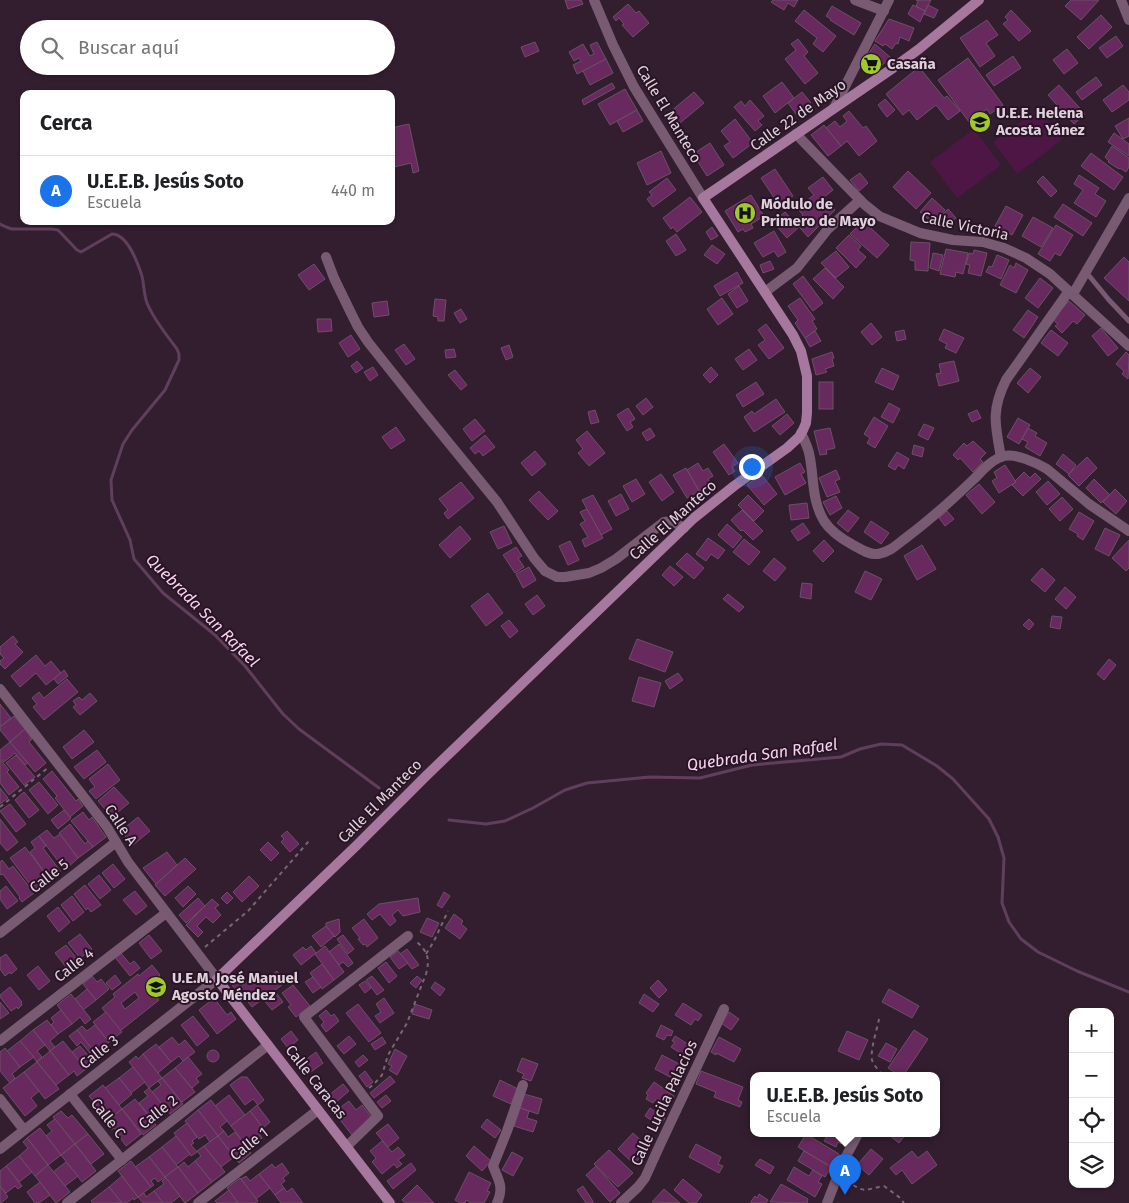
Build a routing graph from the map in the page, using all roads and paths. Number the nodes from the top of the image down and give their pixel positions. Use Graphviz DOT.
graph roads {
  1 [pos="594,0"];
  2 [pos="855,0"];
  3 [pos="889,0"];
  4 [pos="979,0"];
  5 [pos="1121,0"];
  6 [pos="884,11"];
  7 [pos="1129,20"];
  8 [pos="834,108"];
  9 [pos="796,134"];
  10 [pos="704,198"];
  11 [pos="1129,198"];
  12 [pos="860,200"];
  13 [pos="326,257"];
  14 [pos="1086,272"];
  15 [pos="765,292"];
  16 [pos="1071,293"];
  17 [pos="1129,320"];
  18 [pos="1129,346"];
  19 [pos="801,433"];
  20 [pos="1001,457"];
  21 [pos="684,528"];
  22 [pos="1129,531"];
  23 [pos="0,689"];
  24 [pos="56,762"];
  25 [pos="0,807"];
  26 [pos="308,841"];
  27 [pos="116,842"];
  28 [pos="448,911"];
  29 [pos="166,913"];
  30 [pos="0,933"];
  31 [pos="408,936"];
  32 [pos="197,953"];
  33 [pos="426,954"];
  34 [pos="217,979"];
  35 [pos="724,1010"];
  36 [pos="879,1019"];
  37 [pos="0,1040"];
  38 [pos="268,1045"];
  39 [pos="881,1072"];
  40 [pos="523,1085"];
  41 [pos="70,1094"];
  42 [pos="362,1095"];
  43 [pos="0,1099"];
  44 [pos="318,1110"];
  45 [pos="24,1130"];
  46 [pos="856,1137"];
  47 [pos="347,1146"];
  48 [pos="0,1149"];
  49 [pos="122,1160"];
  50 [pos="838,1173"];
  51 [pos="74,1201"];
  52 [pos="198,1203"];
  53 [pos="390,1203"];
  54 [pos="497,1203"];
  55 [pos="621,1203"];
  56 [pos="827,1203"];
  57 [pos="904,1203"];
  1 -- 10 [label="street, Calle El Manteco"];
  2 -- 6 [label="street"];
  3 -- 6 [label="street"];
  4 -- 8 [label="street, Calle 22 de Mayo"];
  5 -- 7 [label="street"];
  6 -- 8 [label="street"];
  8 -- 9 [label="street, Calle 22 de Mayo"];
  9 -- 10 [label="street, Calle 22 de Mayo"];
  9 -- 12 [label="street, Calle Victoria"];
  10 -- 15 [label="street, Calle El Manteco"];
  11 -- 14 [label="street"];
  12 -- 15 [label="street"];
  12 -- 16 [label="street, Calle Victoria"];
  13 -- 21 [label="street"];
  14 -- 16 [label="street"];
  14 -- 17 [label="lane"];
  15 -- 19 [label="street, Calle El Manteco"];
  16 -- 18 [label="street, Calle Victoria"];
  16 -- 20 [label="street"];
  19 -- 20 [label="street"];
  19 -- 21 [label="street, Calle El Manteco"];
  20 -- 22 [label="street"];
  21 -- 34 [label="street, Calle El Manteco"];
  23 -- 24 [label="street, Calle A"];
  24 -- 25 [label="path"];
  24 -- 27 [label="street, Calle A"];
  26 -- 32 [label="path"];
  27 -- 29 [label="street, Calle A"];
  27 -- 30 [label="street, Calle 5"];
  28 -- 33 [label="path"];
  29 -- 32 [label="street, Calle A"];
  29 -- 37 [label="street, Calle 4"];
  31 -- 33 [label="path"];
  31 -- 42 [label="street"];
  32 -- 34 [label="street, Calle A"];
  33 -- 42 [label="path"];
  34 -- 38 [label="street, Calle Caracas"];
  34 -- 41 [label="street, Calle 3"];
  35 -- 55 [label="street, Calle Lucila Palacios"];
  36 -- 39 [label="path"];
  38 -- 44 [label="street, Calle Caracas"];
  38 -- 49 [label="street, Calle 2"];
  40 -- 54 [label="street"];
  41 -- 45 [label="street, Calle 3"];
  41 -- 49 [label="street, Calle C"];
  42 -- 47 [label="street"];
  43 -- 45 [label="street"];
  44 -- 47 [label="street, Calle Caracas"];
  44 -- 52 [label="street, Calle 1"];
  45 -- 48 [label="street, Calle 3"];
  46 -- 50 [label="street"];
  47 -- 53 [label="street, Calle Caracas"];
  49 -- 51 [label="street, Calle 2"];
  50 -- 56 [label="street"];
  50 -- 57 [label="path"];
}
